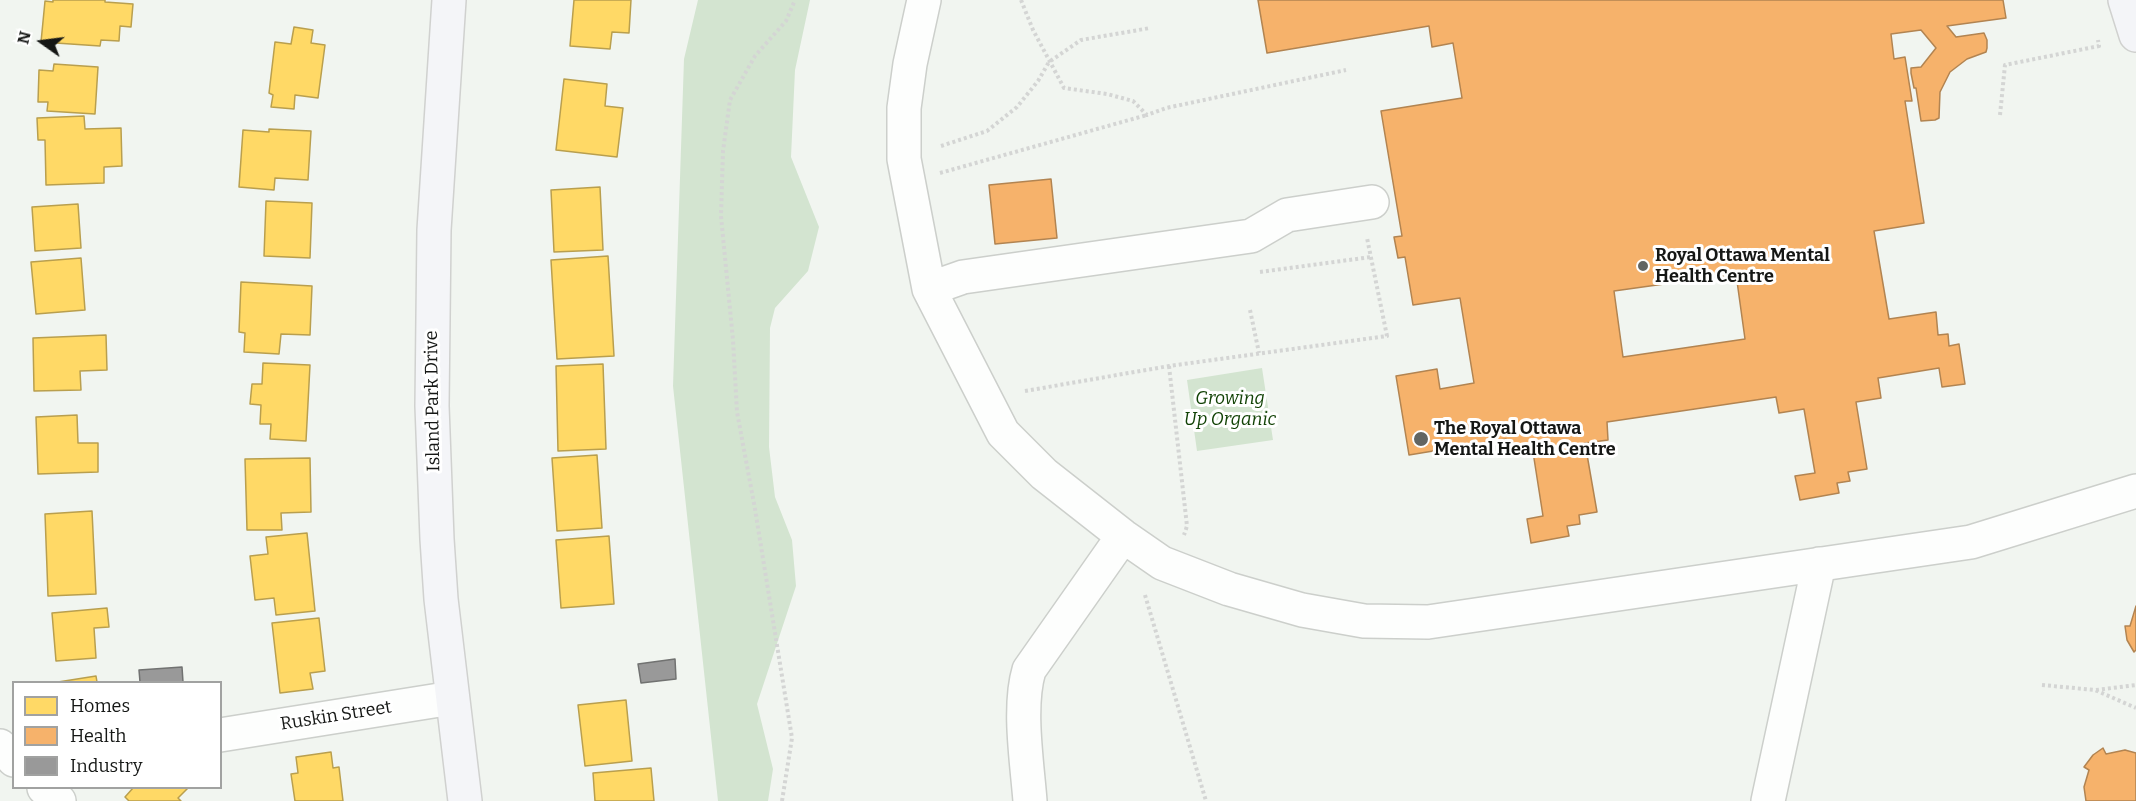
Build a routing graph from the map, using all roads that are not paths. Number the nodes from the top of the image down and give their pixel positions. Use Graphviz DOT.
graph roads {
  1 [pos="449,0"];
  2 [pos="924,0"];
  3 [pos="2125,0"];
  4 [pos="2136,34"];
  5 [pos="1365,203"];
  6 [pos="929,289"];
  7 [pos="2136,491"];
  8 [pos="1123,536"];
  9 [pos="1820,564"];
  10 [pos="452,698"];
  11 [pos="222,735"];
  12 [pos="45,789"];
  13 [pos="59,801"];
  14 [pos="465,801"];
  15 [pos="1030,801"];
  16 [pos="1768,801"];
  1 -- 10 [label="main road, Island Park Drive"];
  2 -- 6 [label="street"];
  3 -- 4 [label="main road"];
  5 -- 6 [label="street"];
  6 -- 8 [label="street"];
  7 -- 9 [label="street"];
  8 -- 9 [label="street"];
  8 -- 15 [label="street"];
  9 -- 16 [label="street"];
  10 -- 11 [label="street, Ruskin Street"];
  10 -- 14 [label="main road, Island Park Drive"];
  12 -- 13 [label="street"];
}
